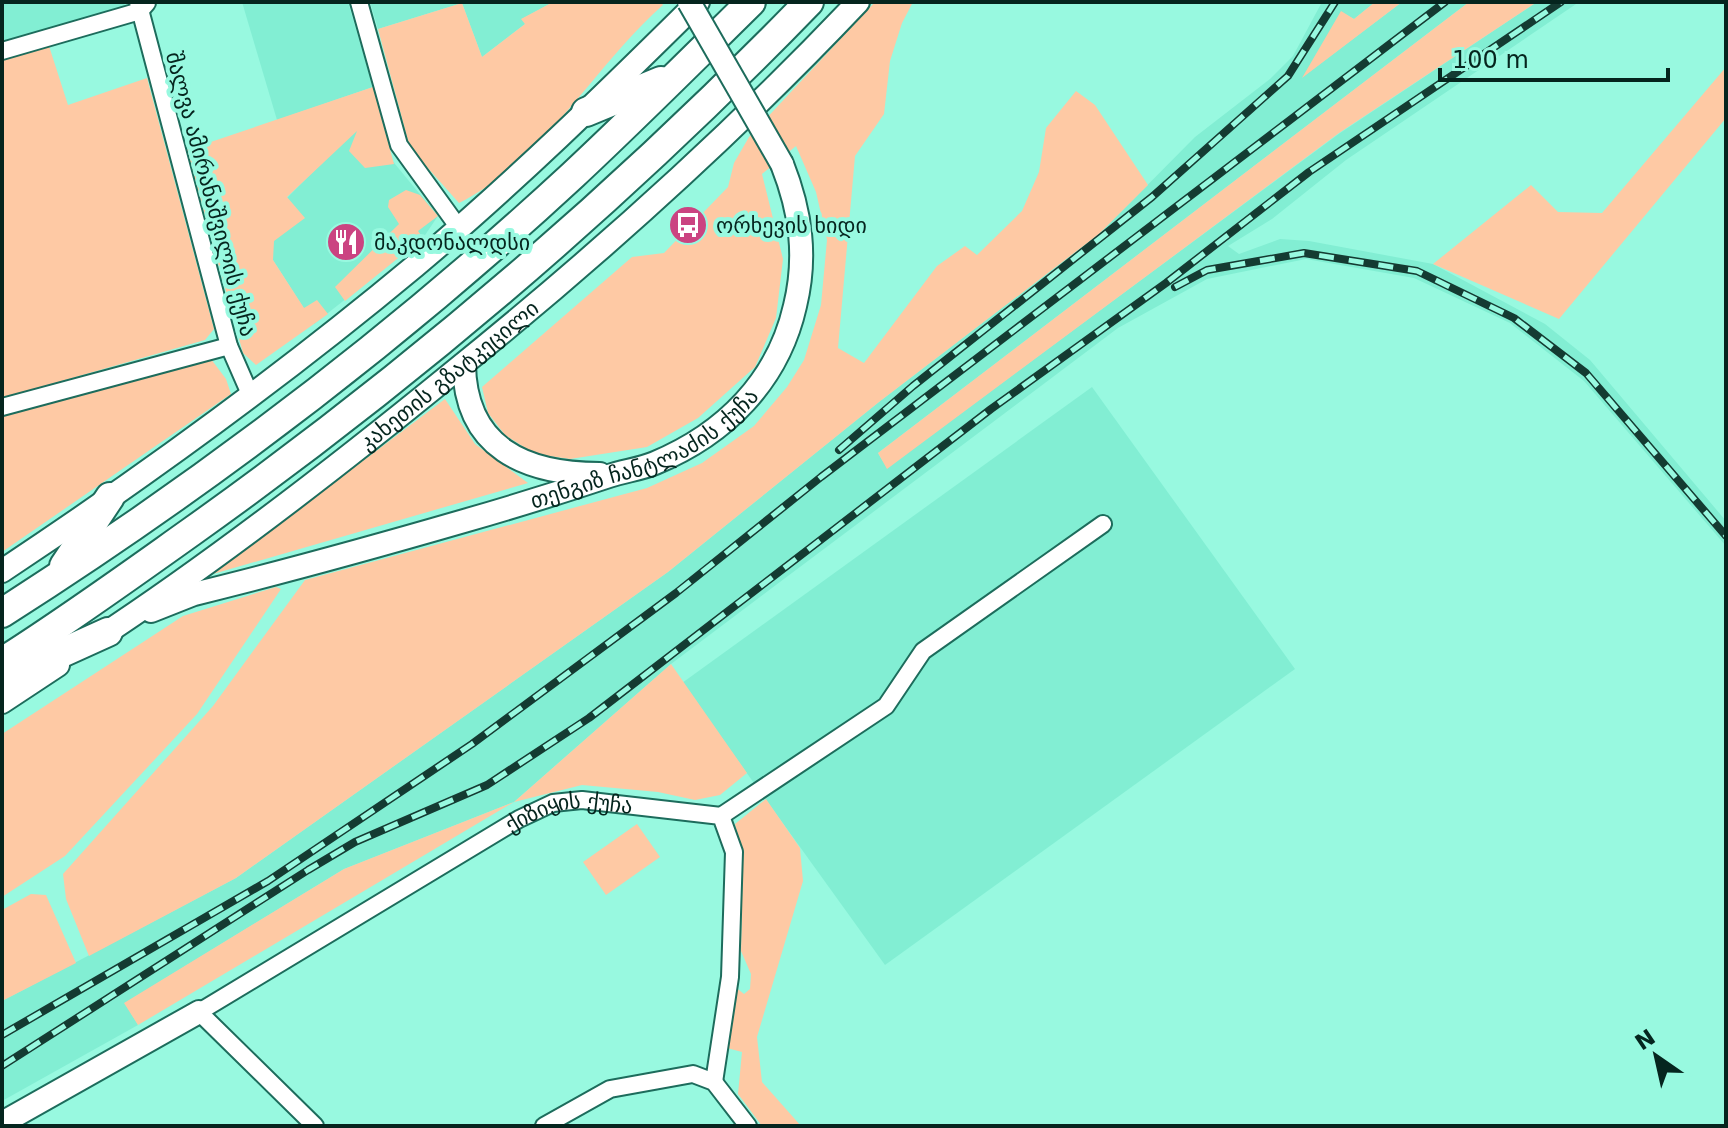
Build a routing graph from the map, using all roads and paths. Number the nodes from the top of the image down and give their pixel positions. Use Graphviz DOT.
graph roads {
  1 [pos="359,2"];
  2 [pos="689,2"];
  3 [pos="698,2"];
  4 [pos="751,2"];
  5 [pos="809,2"];
  6 [pos="858,2"];
  7 [pos="142,5"];
  8 [pos="2,51"];
  9 [pos="676,75"];
  10 [pos="586,112"];
  11 [pos="459,228"];
  12 [pos="229,346"];
  13 [pos="464,364"];
  14 [pos="250,394"];
  15 [pos="2,407"];
  16 [pos="614,474"];
  17 [pos="110,497"];
  18 [pos="1103,524"];
  19 [pos="2,571"];
  20 [pos="55,579"];
  21 [pos="2,613"];
  22 [pos="114,627"];
  23 [pos="2,662"];
  24 [pos="2,680"];
  25 [pos="2,702"];
  26 [pos="721,816"];
  27 [pos="199,1012"];
  28 [pos="714,1082"];
  29 [pos="2,1123"];
  30 [pos="315,1126"];
  31 [pos="544,1126"];
  32 [pos="748,1126"];
  1 -- 11 [label="street"];
  2 -- 16 [label="street, თენგიზ ჩანტლაძის ქუჩა, bridge"];
  3 -- 10 [label="street"];
  4 -- 9 [label="highway"];
  5 -- 23 [label="highway, კახეთის გზატკეცილი"];
  6 -- 13 [label="street, კახეთის გზატკეცილი"];
  7 -- 8 [label="street"];
  7 -- 12 [label="street, შალვა ამირანაშვილის ქუჩა"];
  9 -- 10 [label="highway"];
  9 -- 20 [label="highway"];
  10 -- 11 [label="street"];
  11 -- 14 [label="street"];
  12 -- 14 [label="street, შალვა ამირანაშვილის ქუჩა"];
  12 -- 15 [label="street"];
  13 -- 16 [label="street"];
  13 -- 22 [label="street, კახეთის გზატკეცილი"];
  14 -- 17 [label="street"];
  16 -- 22 [label="street, თენგიზ ჩანტლაძის ქუჩა"];
  17 -- 19 [label="street"];
  17 -- 20 [label="highway"];
  18 -- 26 [label="street"];
  20 -- 21 [label="highway"];
  22 -- 24 [label="highway"];
  22 -- 25 [label="street, კახეთის გზატკეცილი"];
  26 -- 27 [label="street, ქიზიყის ქუჩა"];
  26 -- 28 [label="street"];
  27 -- 29 [label="street, ქიზიყის ქუჩა"];
  27 -- 30 [label="street"];
  28 -- 31 [label="street"];
  28 -- 32 [label="street"];
}
